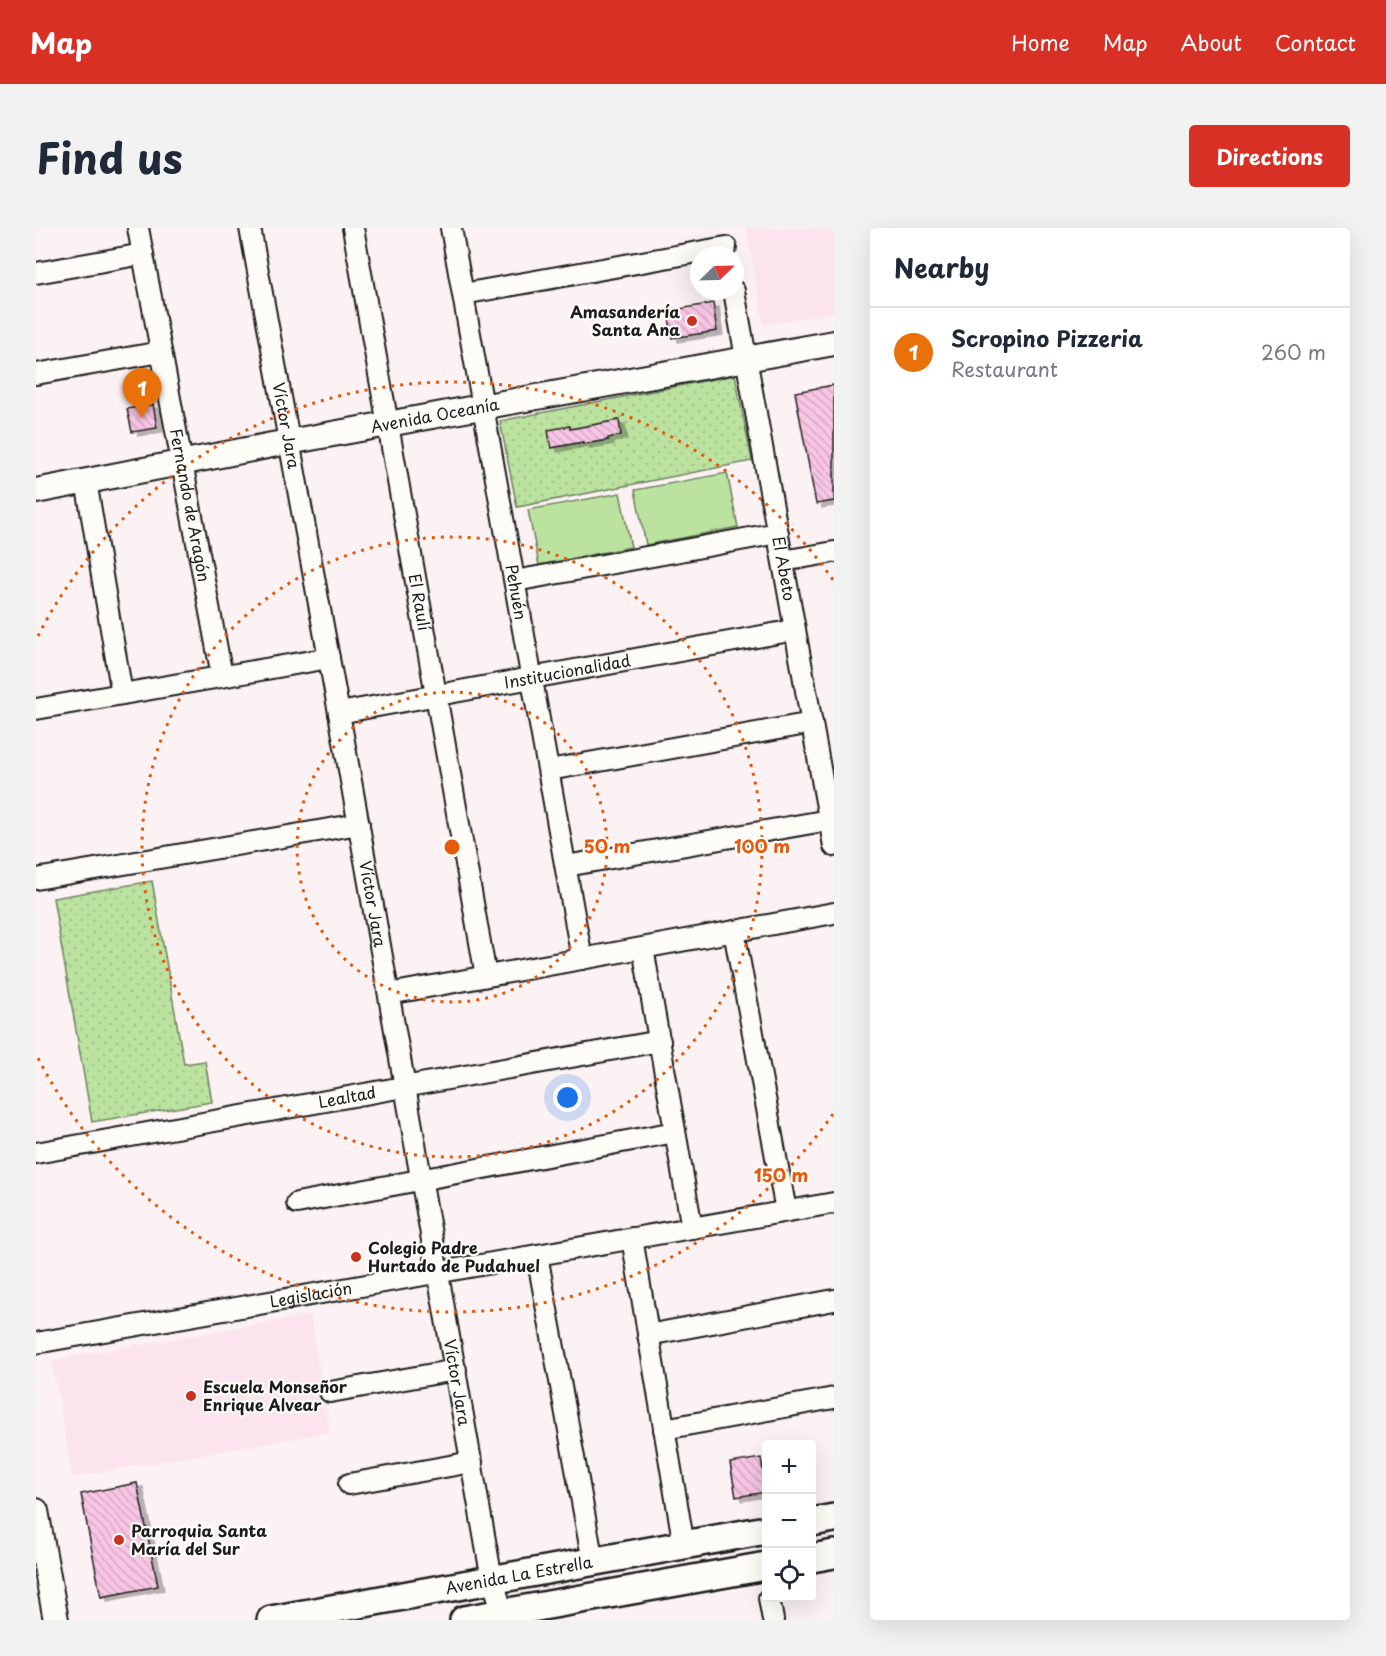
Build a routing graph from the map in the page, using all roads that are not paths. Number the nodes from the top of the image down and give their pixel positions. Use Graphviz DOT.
graph roads {
  1 [pos="138,228"];
  2 [pos="250,228"];
  3 [pos="353,228"];
  4 [pos="452,228"];
  5 [pos="726,243"];
  6 [pos="143,254"];
  7 [pos="36,273"];
  8 [pos="463,294"];
  9 [pos="736,300"];
  10 [pos="834,343"];
  11 [pos="161,352"];
  12 [pos="747,359"];
  13 [pos="36,374"];
  14 [pos="484,406"];
  15 [pos="389,423"];
  16 [pos="290,441"];
  17 [pos="182,463"];
  18 [pos="86,481"];
  19 [pos="36,491"];
  20 [pos="778,533"];
  21 [pos="834,552"];
  22 [pos="783,561"];
  23 [pos="515,581"];
  24 [pos="795,630"];
  25 [pos="329,657"];
  26 [pos="222,676"];
  27 [pos="532,678"];
  28 [pos="122,694"];
  29 [pos="436,696"];
  30 [pos="36,709"];
  31 [pos="339,713"];
  32 [pos="812,723"];
  33 [pos="549,770"];
  34 [pos="829,820"];
  35 [pos="359,824"];
  36 [pos="834,846"];
  37 [pos="566,866"];
  38 [pos="36,879"];
  39 [pos="834,913"];
  40 [pos="734,931"];
  41 [pos="644,948"];
  42 [pos="582,958"];
  43 [pos="486,976"];
  44 [pos="389,994"];
  45 [pos="660,1041"];
  46 [pos="406,1086"];
  47 [pos="675,1132"];
  48 [pos="36,1153"];
  49 [pos="422,1180"];
  50 [pos="297,1203"];
  51 [pos="834,1203"];
  52 [pos="786,1211"];
  53 [pos="692,1228"];
  54 [pos="632,1238"];
  55 [pos="537,1255"];
  56 [pos="438,1272"];
  57 [pos="834,1300"];
  58 [pos="648,1335"];
  59 [pos="36,1343"];
  60 [pos="456,1370"];
  61 [pos="330,1392"];
  62 [pos="834,1398"];
  63 [pos="664,1429"];
  64 [pos="471,1462"];
  65 [pos="349,1484"];
  66 [pos="36,1511"];
  67 [pos="834,1518"];
  68 [pos="816,1521"];
  69 [pos="762,1531"];
  70 [pos="684,1545"];
  71 [pos="834,1554"];
  72 [pos="816,1557"];
  73 [pos="593,1562"];
  74 [pos="762,1573"];
  75 [pos="493,1581"];
  76 [pos="770,1602"];
  77 [pos="504,1616"];
  78 [pos="56,1620"];
  79 [pos="271,1620"];
  80 [pos="464,1620"];
  81 [pos="773,1620"];
  1 -- 6 [label="street, Fernando de Aragón"];
  2 -- 16 [label="street, Víctor Jara"];
  3 -- 15 [label="street, El Raulí"];
  4 -- 8 [label="street, Pehuén"];
  5 -- 8 [label="street"];
  6 -- 7 [label="street"];
  6 -- 11 [label="street, Fernando de Aragón"];
  8 -- 14 [label="street, Pehuén"];
  9 -- 12 [label="street, El Abeto"];
  10 -- 12 [label="street, Avenida Oceanía"];
  11 -- 13 [label="street"];
  11 -- 17 [label="street, Fernando de Aragón"];
  12 -- 14 [label="street, Avenida Oceanía"];
  12 -- 20 [label="street, El Abeto"];
  14 -- 15 [label="street, Avenida Oceanía"];
  14 -- 23 [label="street, Pehuén"];
  15 -- 16 [label="street, Avenida Oceanía"];
  15 -- 29 [label="street, El Raulí"];
  16 -- 17 [label="street, Avenida Oceanía"];
  16 -- 25 [label="street, Víctor Jara"];
  17 -- 18 [label="street, Avenida Oceanía"];
  17 -- 26 [label="street, Fernando de Aragón"];
  18 -- 19 [label="street, Avenida Oceanía"];
  18 -- 28 [label="street"];
  20 -- 22 [label="street, El Abeto"];
  20 -- 23 [label="street"];
  21 -- 22 [label="street"];
  22 -- 24 [label="street, El Abeto"];
  23 -- 27 [label="street, Pehuén"];
  24 -- 27 [label="street, Institucionalidad"];
  24 -- 32 [label="street, El Abeto"];
  25 -- 26 [label="street"];
  25 -- 31 [label="street, Víctor Jara"];
  26 -- 28 [label="street"];
  27 -- 29 [label="street, Institucionalidad"];
  27 -- 33 [label="street, Pehuén"];
  28 -- 30 [label="street"];
  29 -- 31 [label="street, Institucionalidad"];
  29 -- 43 [label="street, El Raulí"];
  31 -- 35 [label="street, Víctor Jara"];
  32 -- 33 [label="street"];
  32 -- 34 [label="street, El Abeto"];
  33 -- 37 [label="street, Pehuén"];
  34 -- 36 [label="street, El Abeto"];
  34 -- 37 [label="street"];
  35 -- 38 [label="street"];
  35 -- 44 [label="street, Víctor Jara"];
  37 -- 42 [label="street, Pehuén"];
  39 -- 40 [label="street"];
  40 -- 41 [label="street"];
  40 -- 52 [label="street"];
  41 -- 42 [label="street"];
  41 -- 45 [label="street"];
  42 -- 43 [label="street"];
  43 -- 44 [label="street"];
  44 -- 46 [label="street, Víctor Jara"];
  45 -- 46 [label="street, Lealtad"];
  45 -- 47 [label="street"];
  46 -- 48 [label="street, Lealtad"];
  46 -- 49 [label="street, Víctor Jara"];
  47 -- 49 [label="street"];
  47 -- 53 [label="street"];
  49 -- 50 [label="street"];
  49 -- 56 [label="street, Víctor Jara"];
  51 -- 52 [label="street, Legislación"];
  52 -- 53 [label="street, Legislación"];
  53 -- 54 [label="street, Legislación"];
  54 -- 55 [label="street, Legislación"];
  54 -- 58 [label="street"];
  55 -- 56 [label="street, Legislación"];
  55 -- 73 [label="street"];
  56 -- 59 [label="street, Legislación"];
  56 -- 60 [label="street, Víctor Jara"];
  57 -- 58 [label="street"];
  58 -- 63 [label="street"];
  60 -- 61 [label="street"];
  60 -- 64 [label="street, Víctor Jara"];
  62 -- 63 [label="street"];
  63 -- 70 [label="street"];
  64 -- 65 [label="street"];
  64 -- 75 [label="street, Víctor Jara"];
  66 -- 78 [label="street"];
  67 -- 68 [label="main road"];
  69 -- 70 [label="main road, Avenida La Estrella"];
  70 -- 73 [label="main road, Avenida La Estrella"];
  71 -- 72 [label="main road"];
  73 -- 75 [label="main road, Avenida La Estrella"];
  74 -- 77 [label="main road, Avenida La Estrella"];
  75 -- 77 [label="street, Víctor Jara"];
  75 -- 79 [label="main road, Avenida La Estrella"];
  76 -- 81 [label="street"];
  77 -- 80 [label="main road, Avenida La Estrella"];
}
